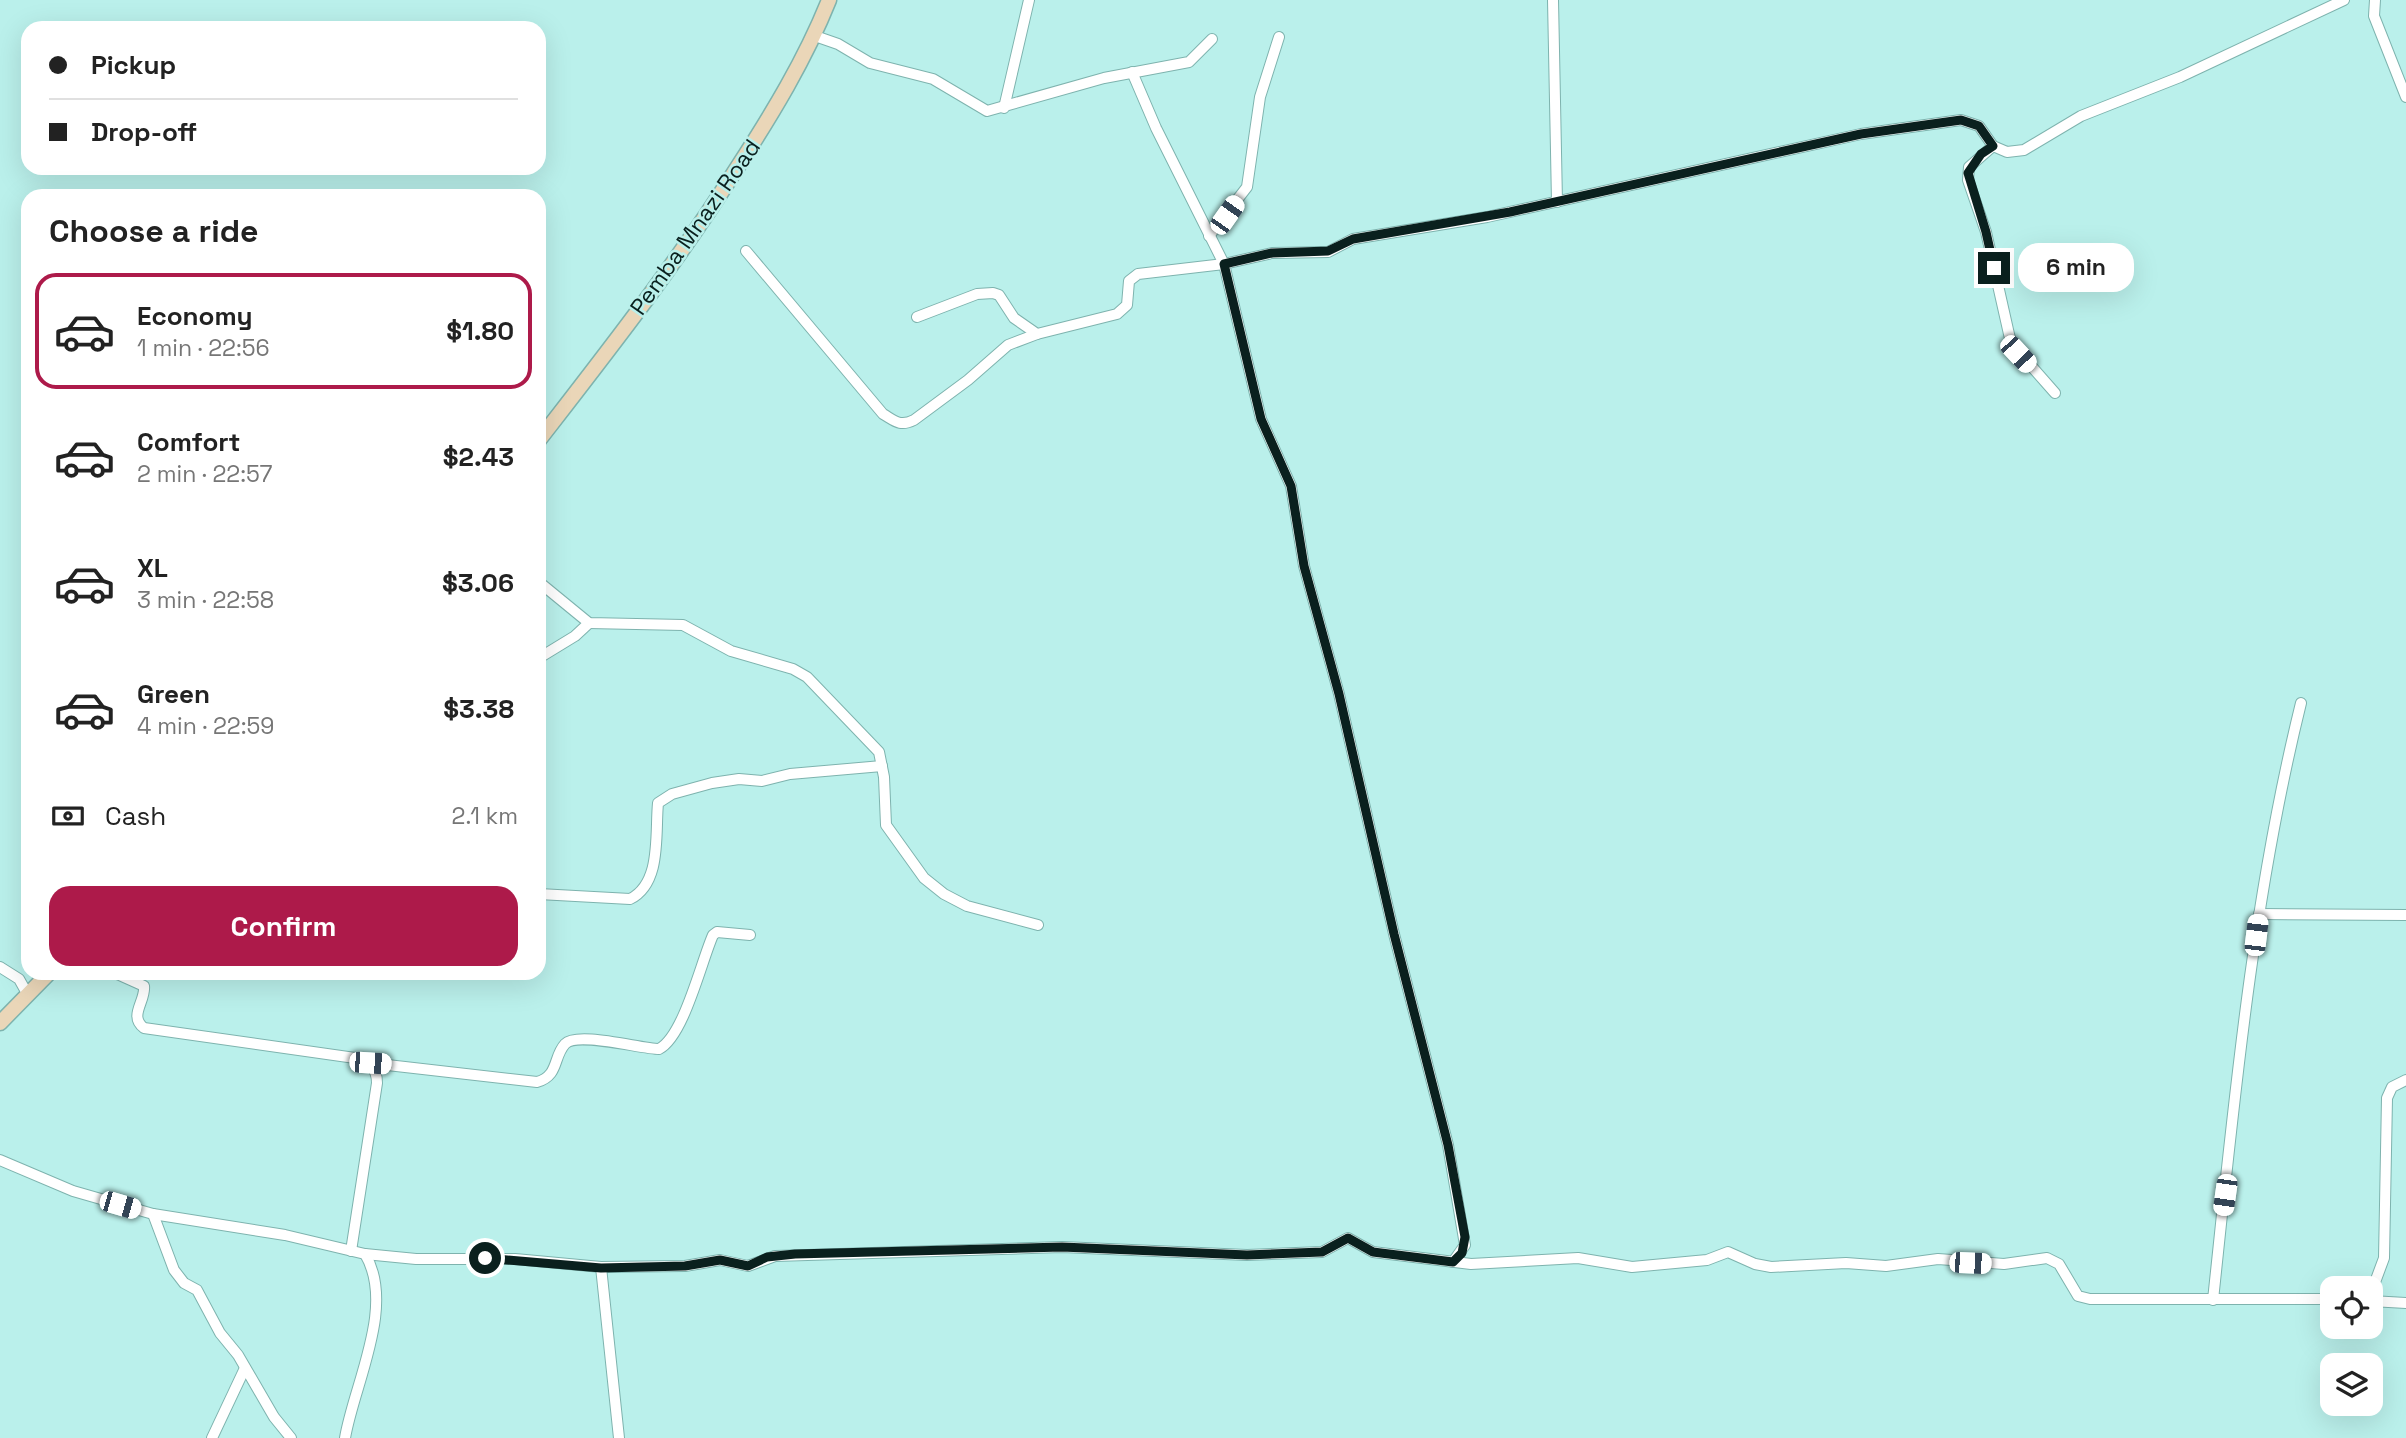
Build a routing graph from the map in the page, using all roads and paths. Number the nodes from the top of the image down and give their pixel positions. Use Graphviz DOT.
graph roads {
  1 [pos="828,0"];
  2 [pos="1029,0"];
  3 [pos="1553,0"];
  4 [pos="2344,0"];
  5 [pos="2375,0"];
  6 [pos="814,36"];
  7 [pos="1279,37"];
  8 [pos="1212,39"];
  9 [pos="1132,72"];
  10 [pos="2406,97"];
  11 [pos="1004,108"];
  12 [pos="1993,146"];
  13 [pos="1557,202"];
  14 [pos="1209,236"];
  15 [pos="746,251"];
  16 [pos="1224,264"];
  17 [pos="917,317"];
  18 [pos="1037,334"];
  19 [pos="2055,393"];
  20 [pos="546,431"];
  21 [pos="546,588"];
  22 [pos="589,622"];
  23 [pos="546,655"];
  24 [pos="2301,703"];
  25 [pos="882,766"];
  26 [pos="546,894"];
  27 [pos="2259,914"];
  28 [pos="2406,915"];
  29 [pos="1038,925"];
  30 [pos="750,934"];
  31 [pos="0,967"];
  32 [pos="42,980"];
  33 [pos="131,980"];
  34 [pos="28,995"];
  35 [pos="0,1023"];
  36 [pos="370,1063"];
  37 [pos="2406,1080"];
  38 [pos="0,1160"];
  39 [pos="153,1214"];
  40 [pos="351,1251"];
  41 [pos="365,1254"];
  42 [pos="1453,1262"];
  43 [pos="601,1268"];
  44 [pos="2377,1276"];
  45 [pos="2320,1298"];
  46 [pos="2213,1300"];
  47 [pos="2383,1302"];
  48 [pos="2406,1303"];
  49 [pos="246,1367"];
  50 [pos="212,1438"];
  51 [pos="291,1438"];
  52 [pos="345,1438"];
  53 [pos="619,1438"];
  1 -- 6 [label="main road, Pemba Mnazi Road"];
  2 -- 11 [label="street"];
  3 -- 13 [label="street"];
  4 -- 12 [label="street"];
  5 -- 10 [label="street"];
  6 -- 11 [label="street"];
  6 -- 20 [label="main road, Pemba Mnazi Road"];
  7 -- 14 [label="street"];
  8 -- 9 [label="street"];
  9 -- 11 [label="street"];
  9 -- 14 [label="street"];
  12 -- 13 [label="street"];
  12 -- 19 [label="street"];
  13 -- 16 [label="street"];
  14 -- 16 [label="street"];
  15 -- 18 [label="street"];
  16 -- 18 [label="street"];
  16 -- 42 [label="street"];
  17 -- 18 [label="street"];
  21 -- 22 [label="street"];
  22 -- 23 [label="street"];
  22 -- 25 [label="street"];
  24 -- 27 [label="street"];
  25 -- 26 [label="street"];
  25 -- 29 [label="street"];
  27 -- 28 [label="street"];
  27 -- 46 [label="street"];
  30 -- 36 [label="street"];
  31 -- 34 [label="street"];
  32 -- 34 [label="main road"];
  33 -- 36 [label="street"];
  34 -- 35 [label="main road"];
  36 -- 40 [label="street"];
  37 -- 44 [label="street"];
  38 -- 39 [label="street"];
  39 -- 40 [label="street"];
  39 -- 49 [label="street"];
  40 -- 41 [label="street"];
  41 -- 43 [label="street"];
  41 -- 52 [label="street"];
  42 -- 43 [label="street"];
  42 -- 46 [label="street"];
  43 -- 53 [label="street"];
  45 -- 46 [label="street"];
  47 -- 48 [label="street"];
  49 -- 50 [label="street"];
  49 -- 51 [label="street"];
}
